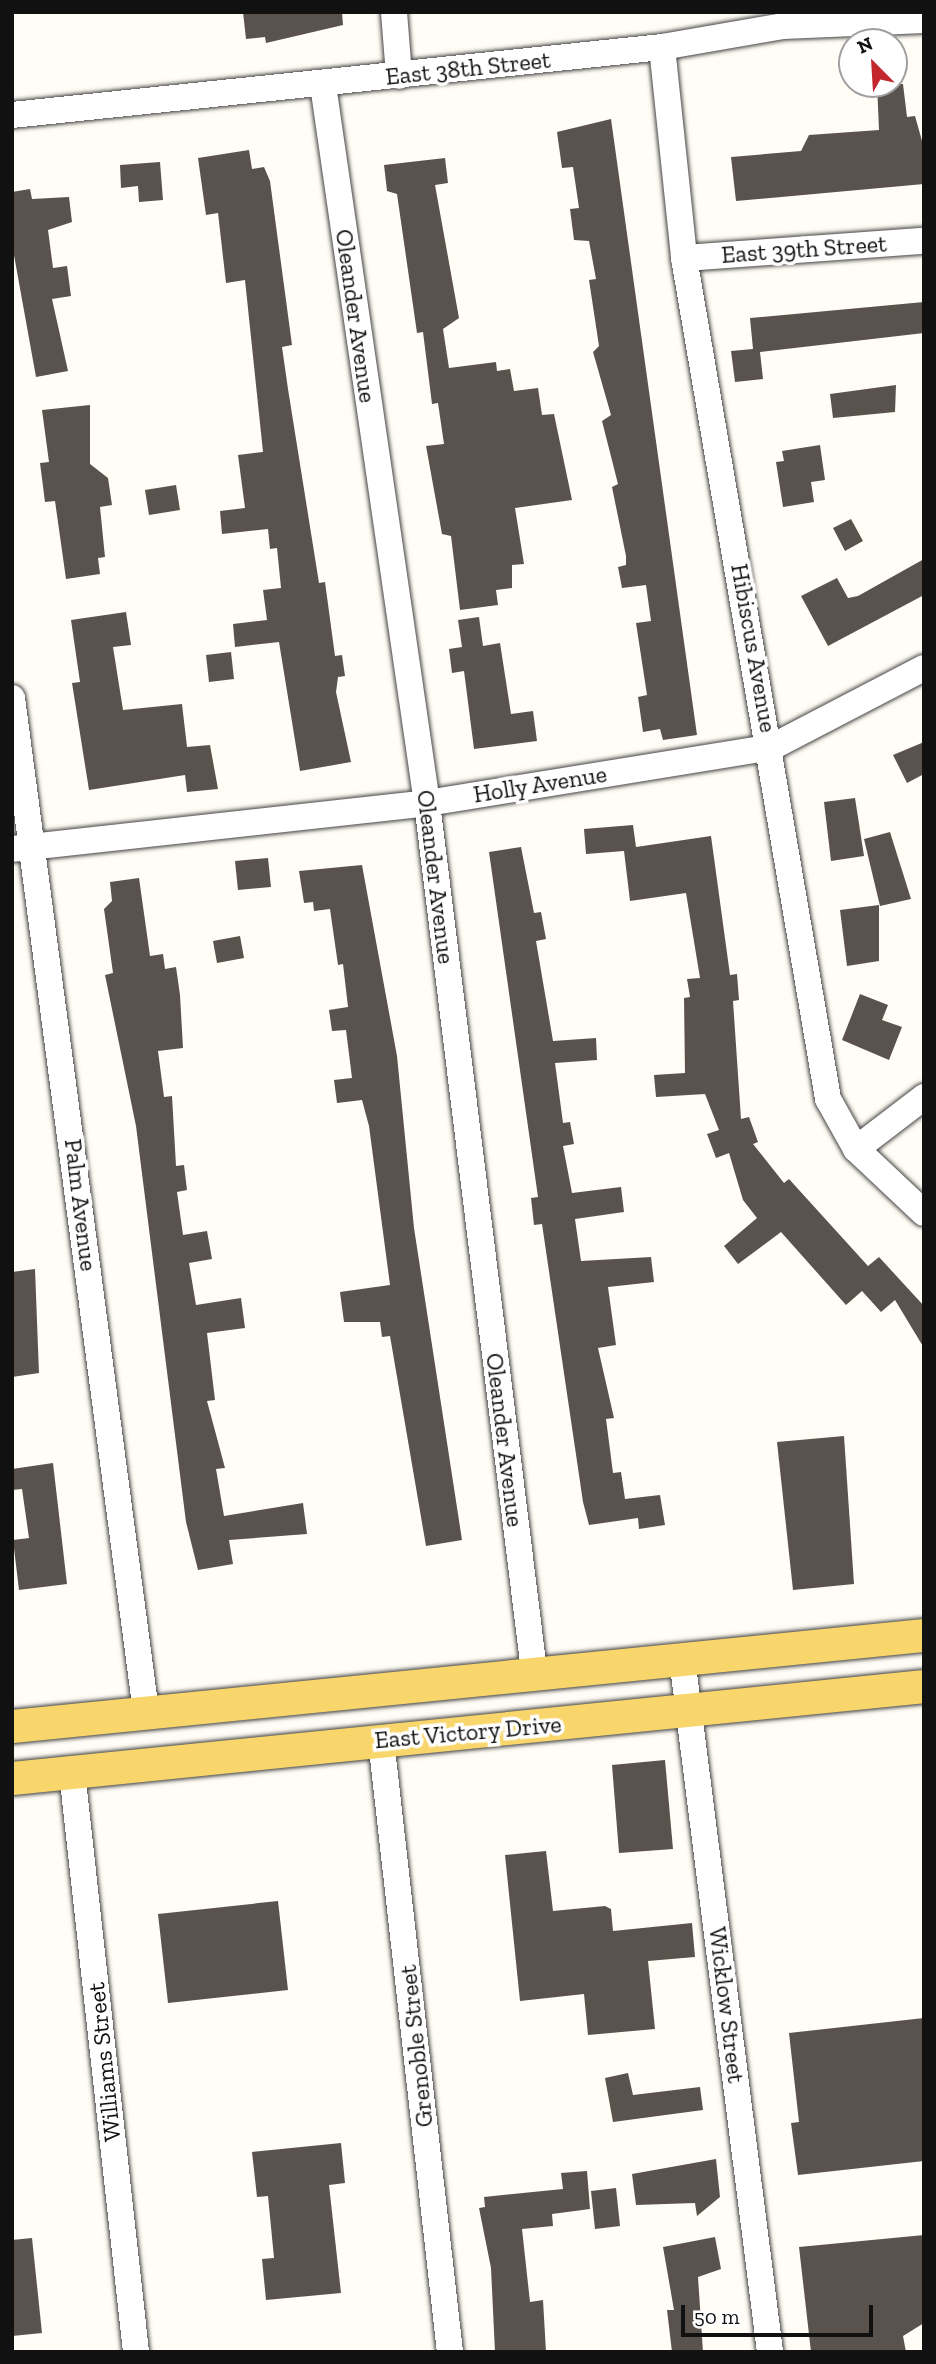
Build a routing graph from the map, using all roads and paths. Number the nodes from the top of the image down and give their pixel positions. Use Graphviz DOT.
graph roads {
  1 [pos="394,12"];
  2 [pos="782,19"];
  3 [pos="924,20"];
  4 [pos="662,47"];
  5 [pos="399,76"];
  6 [pos="323,85"];
  7 [pos="12,114"];
  8 [pos="924,241"];
  9 [pos="684,258"];
  10 [pos="924,668"];
  11 [pos="12,698"];
  12 [pos="772,747"];
  13 [pos="427,803"];
  14 [pos="23,848"];
  15 [pos="924,1097"];
  16 [pos="856,1149"];
  17 [pos="924,1213"];
  18 [pos="924,1635"];
  19 [pos="682,1658"];
  20 [pos="534,1671"];
  21 [pos="924,1685"];
  22 [pos="691,1711"];
  23 [pos="146,1712"];
  24 [pos="12,1726"];
  25 [pos="381,1740"];
  26 [pos="72,1772"];
  27 [pos="12,1778"];
  28 [pos="136,2352"];
  29 [pos="450,2352"];
  30 [pos="770,2352"];
  1 -- 5 [label="street"];
  2 -- 3 [label="street, East 38th Street"];
  2 -- 4 [label="street, East 38th Street"];
  4 -- 5 [label="street, East 38th Street"];
  4 -- 9 [label="street, Hibiscus Avenue"];
  5 -- 6 [label="street, East 38th Street"];
  6 -- 7 [label="street, East 38th Street"];
  6 -- 13 [label="street, Oleander Avenue"];
  8 -- 9 [label="street, East 39th Street"];
  9 -- 12 [label="street, Hibiscus Avenue"];
  10 -- 12 [label="street, Holly Avenue"];
  11 -- 14 [label="street, Palm Avenue"];
  12 -- 13 [label="street, Holly Avenue"];
  12 -- 16 [label="street, Hibiscus Avenue"];
  13 -- 14 [label="street, Holly Avenue"];
  13 -- 20 [label="street, Oleander Avenue"];
  14 -- 23 [label="street, Palm Avenue"];
  15 -- 16 [label="street"];
  16 -- 17 [label="street, Hibiscus Avenue"];
  18 -- 19 [label="main road"];
  19 -- 20 [label="main road"];
  19 -- 22 [label="street, Wicklow Street"];
  20 -- 23 [label="main road"];
  21 -- 22 [label="main road, East Victory Drive"];
  22 -- 25 [label="main road, East Victory Drive"];
  22 -- 30 [label="street, Wicklow Street"];
  23 -- 24 [label="main road"];
  25 -- 26 [label="main road, East Victory Drive"];
  25 -- 29 [label="street, Grenoble Street"];
  26 -- 27 [label="main road, East Victory Drive"];
  26 -- 28 [label="street, Williams Street"];
}
